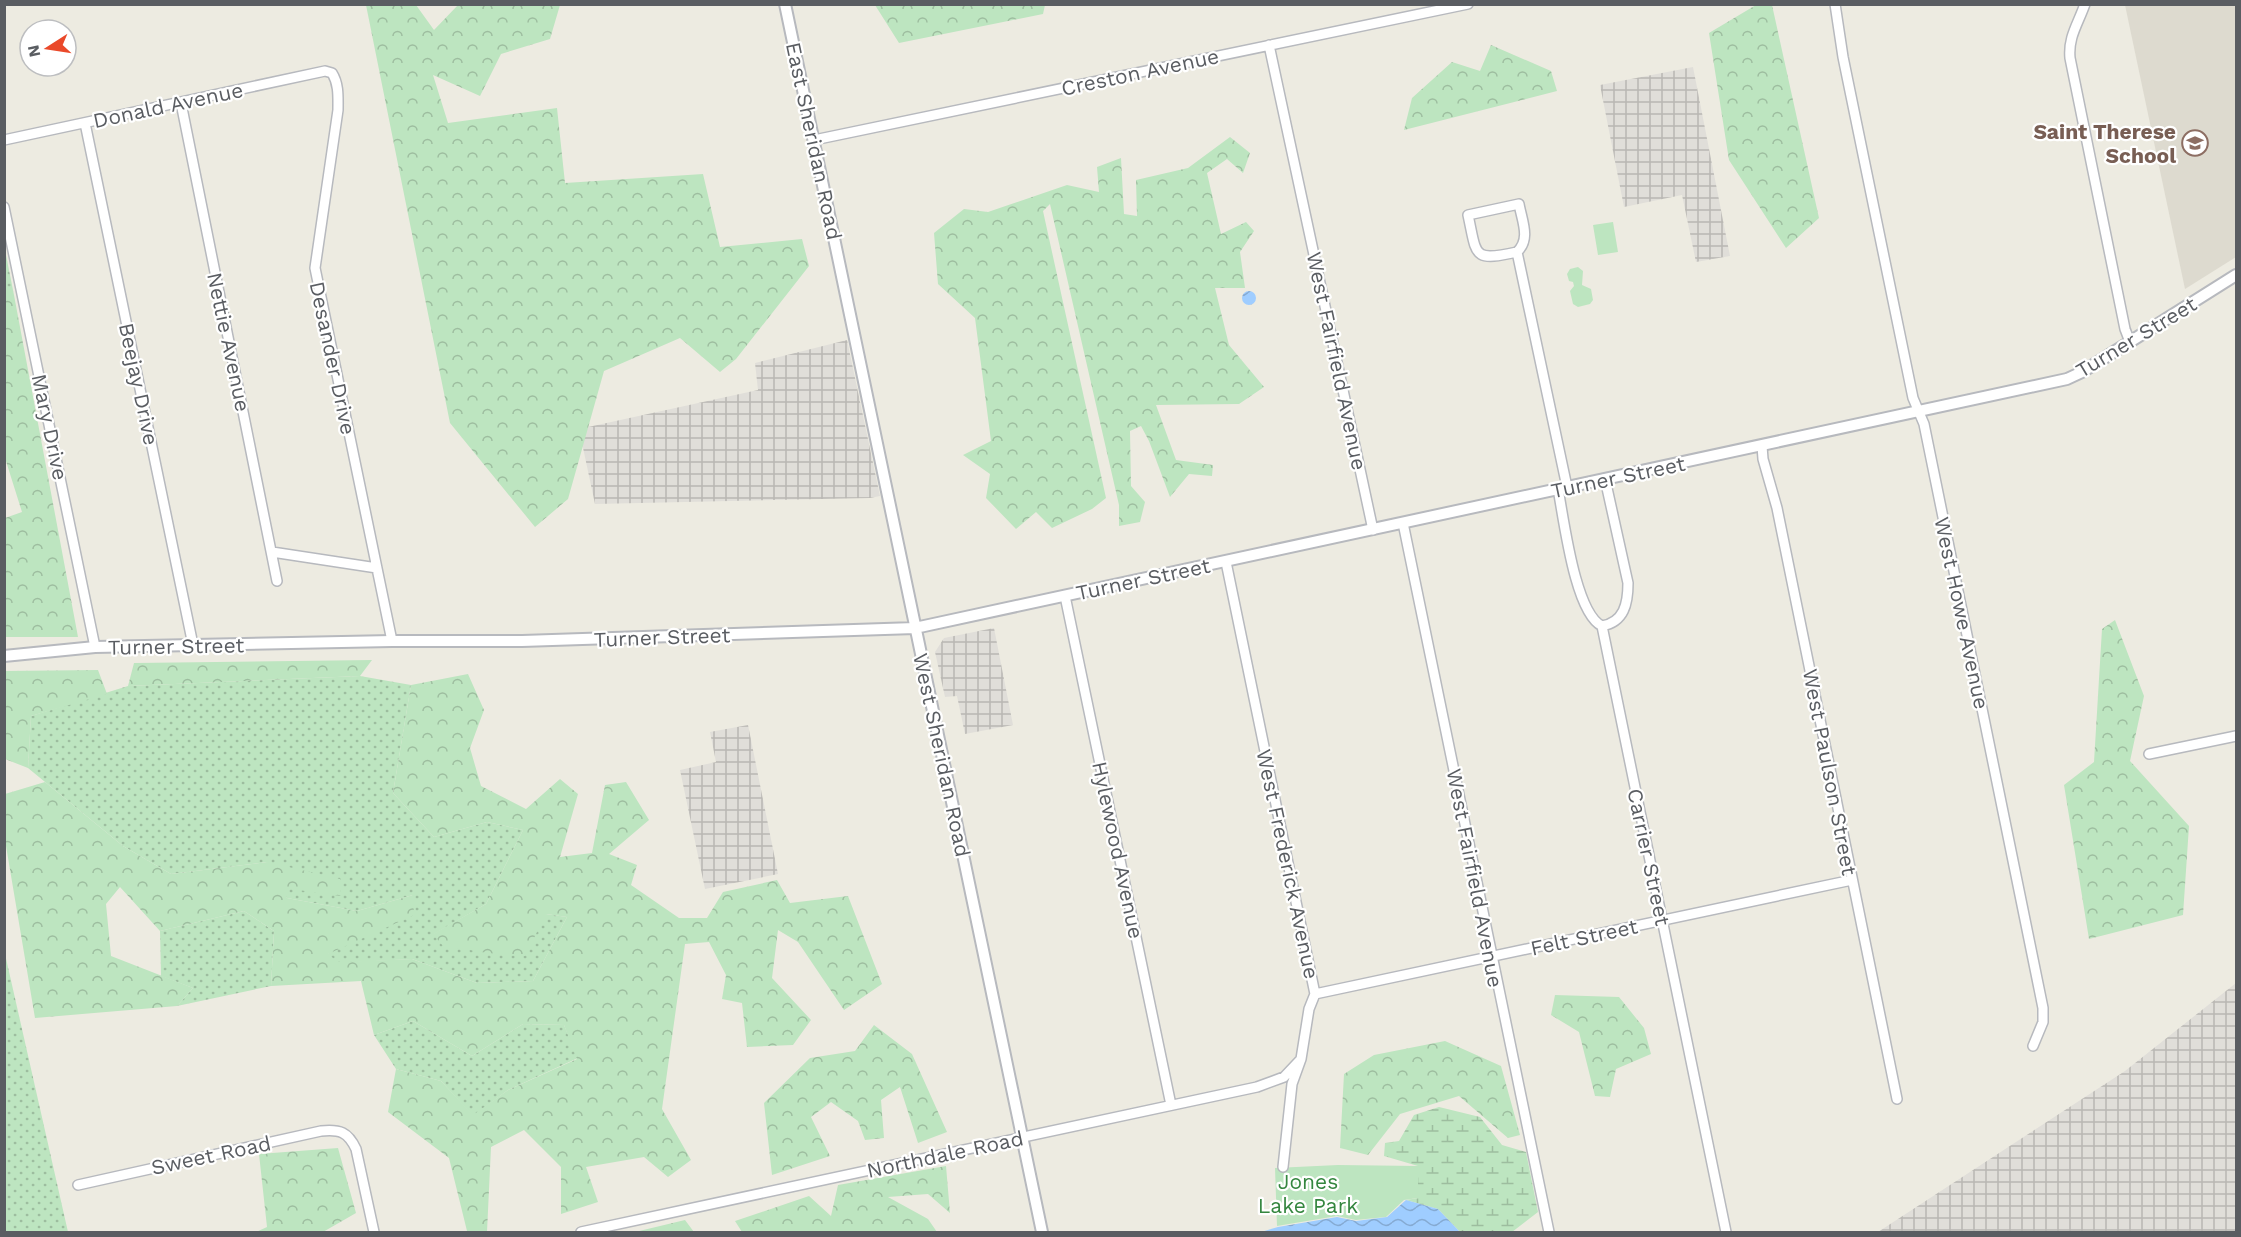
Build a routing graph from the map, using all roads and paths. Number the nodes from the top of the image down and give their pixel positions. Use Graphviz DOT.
graph roads {
  1 [pos="785,4"];
  2 [pos="1468,4"];
  3 [pos="1835,4"];
  4 [pos="2085,4"];
  5 [pos="1269,45"];
  6 [pos="332,73"];
  7 [pos="181,103"];
  8 [pos="85,123"];
  9 [pos="4,140"];
  10 [pos="814,140"];
  11 [pos="4,207"];
  12 [pos="1517,252"];
  13 [pos="2236,275"];
  14 [pos="842,279"];
  15 [pos="2130,342"];
  16 [pos="1919,412"];
  17 [pos="1762,446"];
  18 [pos="1605,479"];
  19 [pos="1562,488"];
  20 [pos="1403,524"];
  21 [pos="1372,530"];
  22 [pos="272,552"];
  23 [pos="1226,562"];
  24 [pos="377,568"];
  25 [pos="277,581"];
  26 [pos="1065,596"];
  27 [pos="1602,627"];
  28 [pos="915,628"];
  29 [pos="392,641"];
  30 [pos="193,645"];
  31 [pos="95,647"];
  32 [pos="4,656"];
  33 [pos="2236,735"];
  34 [pos="2149,754"];
  35 [pos="1852,880"];
  36 [pos="1662,920"];
  37 [pos="1491,958"];
  38 [pos="1315,994"];
  39 [pos="2033,1046"];
  40 [pos="1301,1059"];
  41 [pos="1898,1099"];
  42 [pos="1171,1105"];
  43 [pos="1022,1137"];
  44 [pos="1282,1167"];
  45 [pos="78,1185"];
  46 [pos="374,1233"];
  47 [pos="581,1233"];
  48 [pos="1042,1233"];
  49 [pos="1548,1233"];
  50 [pos="1726,1233"];
  1 -- 10 [label="street, East Sheridan Road"];
  2 -- 5 [label="street, Creston Avenue"];
  3 -- 16 [label="street, West Howe Avenue"];
  4 -- 15 [label="street"];
  5 -- 10 [label="street, Creston Avenue"];
  5 -- 21 [label="street, West Fairfield Avenue"];
  6 -- 7 [label="street, Donald Avenue"];
  6 -- 24 [label="street, Desander Drive"];
  7 -- 8 [label="street, Donald Avenue"];
  7 -- 22 [label="street, Nettie Avenue"];
  8 -- 9 [label="street, Donald Avenue"];
  8 -- 30 [label="street, Beejay Drive"];
  10 -- 14 [label="street, East Sheridan Road"];
  11 -- 31 [label="street, Mary Drive"];
  12 -- 12 [label="street"];
  12 -- 19 [label="street, Carrier Street"];
  13 -- 15 [label="street, Turner Street"];
  14 -- 28 [label="street, West Sheridan Road"];
  15 -- 16 [label="street, Turner Street"];
  16 -- 17 [label="street, Turner Street"];
  16 -- 39 [label="street, West Howe Avenue"];
  17 -- 18 [label="street, Turner Street"];
  17 -- 35 [label="street, West Paulson Street"];
  18 -- 19 [label="street, Turner Street"];
  18 -- 27 [label="street"];
  19 -- 20 [label="street, Turner Street"];
  19 -- 27 [label="street, Carrier Street"];
  20 -- 21 [label="street, Turner Street"];
  20 -- 37 [label="street, West Fairfield Avenue"];
  21 -- 23 [label="street, Turner Street"];
  22 -- 24 [label="street"];
  22 -- 25 [label="street, Nettie Avenue"];
  23 -- 26 [label="street, Turner Street"];
  23 -- 38 [label="street, West Frederick Avenue"];
  24 -- 29 [label="street, Desander Drive"];
  26 -- 28 [label="street, Turner Street"];
  26 -- 42 [label="street, Hylewood Avenue"];
  27 -- 36 [label="street, Carrier Street"];
  28 -- 29 [label="street, Turner Street"];
  28 -- 43 [label="street, West Sheridan Road"];
  29 -- 30 [label="street, Turner Street"];
  30 -- 31 [label="street, Turner Street"];
  31 -- 32 [label="street, Turner Street"];
  33 -- 34 [label="street"];
  35 -- 36 [label="street, Felt Street"];
  35 -- 41 [label="street, West Paulson Street"];
  36 -- 37 [label="street, Felt Street"];
  36 -- 50 [label="street, Carrier Street"];
  37 -- 38 [label="street, Felt Street"];
  37 -- 49 [label="street, West Fairfield Avenue"];
  38 -- 40 [label="street, West Frederick Avenue"];
  40 -- 42 [label="street, Northdale Road"];
  40 -- 44 [label="street, West Frederick Avenue"];
  42 -- 43 [label="street, Northdale Road"];
  43 -- 47 [label="street, Northdale Road"];
  43 -- 48 [label="street, West Sheridan Road"];
  45 -- 46 [label="street, Sweet Road"];
}
